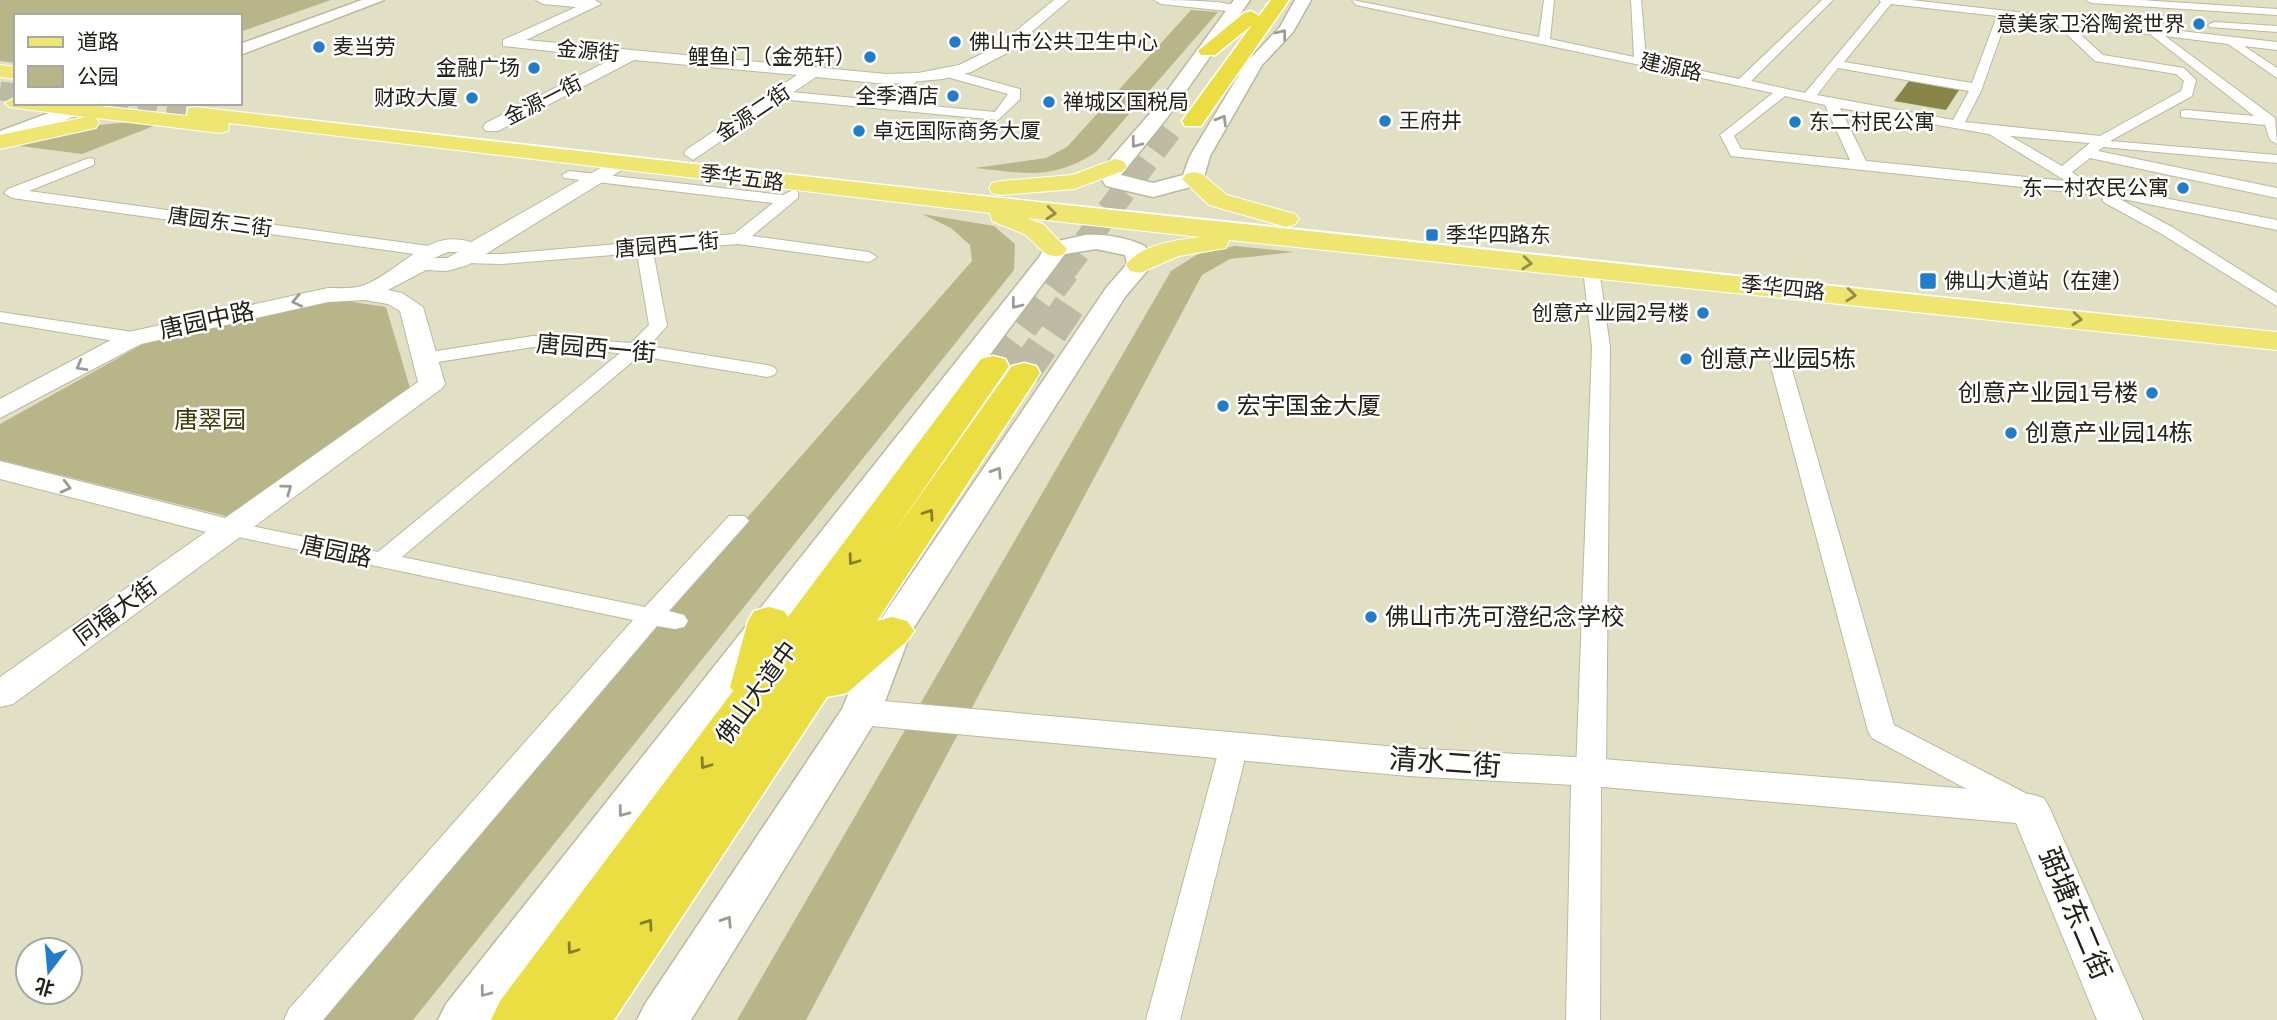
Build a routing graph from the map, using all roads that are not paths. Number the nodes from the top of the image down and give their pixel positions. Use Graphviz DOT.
graph roads {
  1 [pos="354,0"];
  2 [pos="376,0"];
  3 [pos="543,0"];
  4 [pos="1062,0"];
  5 [pos="1161,0"];
  6 [pos="1280,0"];
  7 [pos="1303,0"];
  8 [pos="1549,0"];
  9 [pos="1636,0"];
  10 [pos="1828,0"];
  11 [pos="1886,0"];
  12 [pos="2091,0"];
  13 [pos="2265,0"];
  14 [pos="1353,1"];
  15 [pos="2277,1"];
  16 [pos="2177,3"];
  17 [pos="2049,7"];
  18 [pos="1252,9"];
  19 [pos="2277,10"];
  20 [pos="2003,15"];
  21 [pos="2060,22"];
  22 [pos="2207,24"];
  23 [pos="2277,29"];
  24 [pos="2130,30"];
  25 [pos="2154,33"];
  26 [pos="242,40"];
  27 [pos="1544,40"];
  28 [pos="2230,42"];
  29 [pos="2277,46"];
  30 [pos="242,49"];
  31 [pos="1208,51"];
  32 [pos="631,55"];
  33 [pos="1640,60"];
  34 [pos="1255,63"];
  35 [pos="1835,64"];
  36 [pos="2180,71"];
  37 [pos="813,72"];
  38 [pos="951,74"];
  39 [pos="2208,74"];
  40 [pos="2277,74"];
  41 [pos="912,79"];
  42 [pos="1742,82"];
  43 [pos="1976,88"];
  44 [pos="1784,91"];
  45 [pos="780,95"];
  46 [pos="1808,97"];
  47 [pos="242,98"];
  48 [pos="0,102"];
  49 [pos="1830,102"];
  50 [pos="879,104"];
  51 [pos="45,105"];
  52 [pos="46,105"];
  53 [pos="59,105"];
  54 [pos="151,113"];
  55 [pos="2186,114"];
  56 [pos="0,117"];
  57 [pos="1185,120"];
  58 [pos="2273,121"];
  59 [pos="1957,124"];
  60 [pos="0,126"];
  61 [pos="492,127"];
  62 [pos="1989,130"];
  63 [pos="0,140"];
  64 [pos="2277,140"];
  65 [pos="2096,146"];
  66 [pos="693,154"];
  67 [pos="2277,159"];
  68 [pos="89,162"];
  69 [pos="734,162"];
  70 [pos="618,164"];
  71 [pos="1860,165"];
  72 [pos="1115,166"];
  73 [pos="584,172"];
  74 [pos="2062,173"];
  75 [pos="1195,179"];
  76 [pos="997,188"];
  77 [pos="2089,188"];
  78 [pos="796,193"];
  79 [pos="2277,193"];
  80 [pos="6,195"];
  81 [pos="953,202"];
  82 [pos="2277,225"];
  83 [pos="1289,229"];
  84 [pos="738,239"];
  85 [pos="644,246"];
  86 [pos="1054,250"];
  87 [pos="461,254"];
  88 [pos="426,256"];
  89 [pos="869,257"];
  90 [pos="1140,265"];
  91 [pos="1591,269"];
  92 [pos="365,293"];
  93 [pos="394,298"];
  94 [pos="2277,301"];
  95 [pos="0,317"];
  96 [pos="2277,318"];
  97 [pos="133,338"];
  98 [pos="2277,341"];
  99 [pos="635,350"];
  100 [pos="425,358"];
  101 [pos="1780,363"];
  102 [pos="767,371"];
  103 [pos="0,410"];
  104 [pos="0,470"];
  105 [pos="737,521"];
  106 [pos="232,529"];
  107 [pos="381,562"];
  108 [pos="662,618"];
  109 [pos="769,621"];
  110 [pos="891,631"];
  111 [pos="0,695"];
  112 [pos="749,704"];
  113 [pos="794,712"];
  114 [pos="861,712"];
  115 [pos="1234,746"];
  116 [pos="1591,772"];
  117 [pos="2030,809"];
  118 [pos="301,1020"];
  119 [pos="464,1020"];
  120 [pos="521,1020"];
  121 [pos="581,1020"];
  122 [pos="663,1020"];
  123 [pos="1163,1020"];
  124 [pos="1583,1020"];
  125 [pos="2120,1020"];
  1 -- 26 [label="main road"];
  2 -- 30 [label="main road"];
  3 -- 32 [label="street, 金源街"];
  4 -- 38 [label="street, 金源街"];
  5 -- 18 [label="street"];
  6 -- 18 [label="highway"];
  34 -- 7 [label="main road, one-way"];
  8 -- 27 [label="street"];
  9 -- 33 [label="street"];
  10 -- 42 [label="street"];
  11 -- 20 [label="street"];
  11 -- 35 [label="street"];
  12 -- 16 [label="street"];
  13 -- 15 [label="street"];
  13 -- 19 [label="street"];
  14 -- 27 [label="street, 建源路"];
  16 -- 19 [label="street"];
  16 -- 22 [label="street"];
  17 -- 24 [label="street"];
  18 -- 31 [label="highway"];
  18 -- 34 [label="highway"];
  18 -- 57 [label="highway"];
  20 -- 21 [label="street"];
  20 -- 43 [label="street"];
  21 -- 24 [label="street"];
  21 -- 36 [label="street"];
  22 -- 23 [label="street"];
  22 -- 28 [label="street"];
  24 -- 25 [label="street"];
  25 -- 28 [label="street"];
  25 -- 39 [label="street"];
  27 -- 33 [label="street, 建源路"];
  28 -- 29 [label="street"];
  28 -- 40 [label="street"];
  31 -- 72 [label="main road, one-way"];
  32 -- 37 [label="street, 金源街"];
  32 -- 61 [label="street, 金源一街"];
  33 -- 42 [label="street, 建源路"];
  75 -- 34 [label="main road, one-way"];
  35 -- 43 [label="street"];
  35 -- 46 [label="street"];
  36 -- 39 [label="street"];
  36 -- 65 [label="street"];
  37 -- 41 [label="street, 金源街"];
  37 -- 45 [label="street, 金源二街"];
  38 -- 41 [label="street, 金源街"];
  38 -- 50 [label="street"];
  39 -- 58 [label="street"];
  41 -- 50 [label="street"];
  42 -- 44 [label="street, 建源路"];
  43 -- 59 [label="street"];
  44 -- 46 [label="street, 建源路"];
  44 -- 71 [label="street"];
  45 -- 50 [label="street"];
  45 -- 66 [label="street, 金源二街"];
  46 -- 49 [label="street, 建源路"];
  47 -- 61 [label="main road"];
  48 -- 56 [label="main road"];
  49 -- 59 [label="street, 建源路"];
  49 -- 71 [label="street"];
  51 -- 60 [label="main road"];
  52 -- 63 [label="main road"];
  53 -- 54 [label="main road"];
  54 -- 63 [label="main road"];
  54 -- 73 [label="main road"];
  55 -- 58 [label="street"];
  58 -- 64 [label="street"];
  59 -- 62 [label="street, 建源路"];
  61 -- 66 [label="main road"];
  62 -- 65 [label="street"];
  62 -- 74 [label="street"];
  65 -- 67 [label="street"];
  65 -- 74 [label="street"];
  65 -- 79 [label="street"];
  66 -- 69 [label="main road"];
  68 -- 80 [label="street"];
  69 -- 70 [label="main road, 季华五路"];
  69 -- 76 [label="main road, 季华五路"];
  70 -- 73 [label="main road"];
  70 -- 78 [label="main road, 季华五路"];
  71 -- 77 [label="street"];
  72 -- 75 [label="main road"];
  72 -- 76 [label="main road"];
  73 -- 78 [label="street"];
  73 -- 87 [label="street"];
  74 -- 77 [label="street"];
  75 -- 83 [label="main road"];
  76 -- 83 [label="main road, 季华五路"];
  77 -- 82 [label="street"];
  77 -- 94 [label="street"];
  78 -- 81 [label="main road, 季华五路"];
  78 -- 84 [label="street"];
  80 -- 88 [label="street, 唐园东三街"];
  81 -- 83 [label="main road, 季华五路, one-way"];
  81 -- 86 [label="main road"];
  83 -- 90 [label="main road"];
  83 -- 91 [label="main road, 季华四路, one-way"];
  83 -- 96 [label="main road, 季华四路"];
  84 -- 85 [label="street, 唐园西二街"];
  84 -- 89 [label="street, 唐园西二街"];
  85 -- 87 [label="street, 唐园西二街"];
  85 -- 99 [label="street"];
  86 -- 90 [label="main road"];
  86 -- 109 [label="main road, one-way"];
  87 -- 88 [label="street, 唐园中路"];
  87 -- 93 [label="street"];
  88 -- 92 [label="street, 唐园中路"];
  110 -- 90 [label="main road, one-way"];
  91 -- 98 [label="main road, 季华四路, one-way"];
  91 -- 116 [label="street"];
  92 -- 93 [label="street"];
  92 -- 97 [label="street, 唐园中路, one-way"];
  93 -- 100 [label="street"];
  95 -- 97 [label="street"];
  97 -- 103 [label="street, 唐园中路, one-way"];
  99 -- 100 [label="street, 唐园西一街"];
  99 -- 102 [label="street, 唐园西一街"];
  99 -- 107 [label="street"];
  106 -- 100 [label="street, one-way"];
  101 -- 117 [label="street"];
  104 -- 106 [label="street, 唐园路, one-way"];
  105 -- 108 [label="street"];
  106 -- 107 [label="street, 唐园路"];
  106 -- 111 [label="street, 同福大街"];
  107 -- 108 [label="street, 唐园路"];
  108 -- 118 [label="street"];
  109 -- 112 [label="highway"];
  109 -- 119 [label="main road, one-way"];
  110 -- 113 [label="highway"];
  110 -- 114 [label="main road"];
  113 -- 112 [label="highway, 佛山大道中, one-way"];
  112 -- 120 [label="highway, 佛山大道中, one-way"];
  121 -- 113 [label="highway, 佛山大道中, one-way"];
  114 -- 115 [label="street, 清水二街"];
  122 -- 114 [label="main road, one-way"];
  115 -- 116 [label="street, 清水二街"];
  115 -- 123 [label="street"];
  116 -- 117 [label="street, 清水二街"];
  116 -- 124 [label="street"];
  117 -- 125 [label="street, 弼塘东二街"];
}
